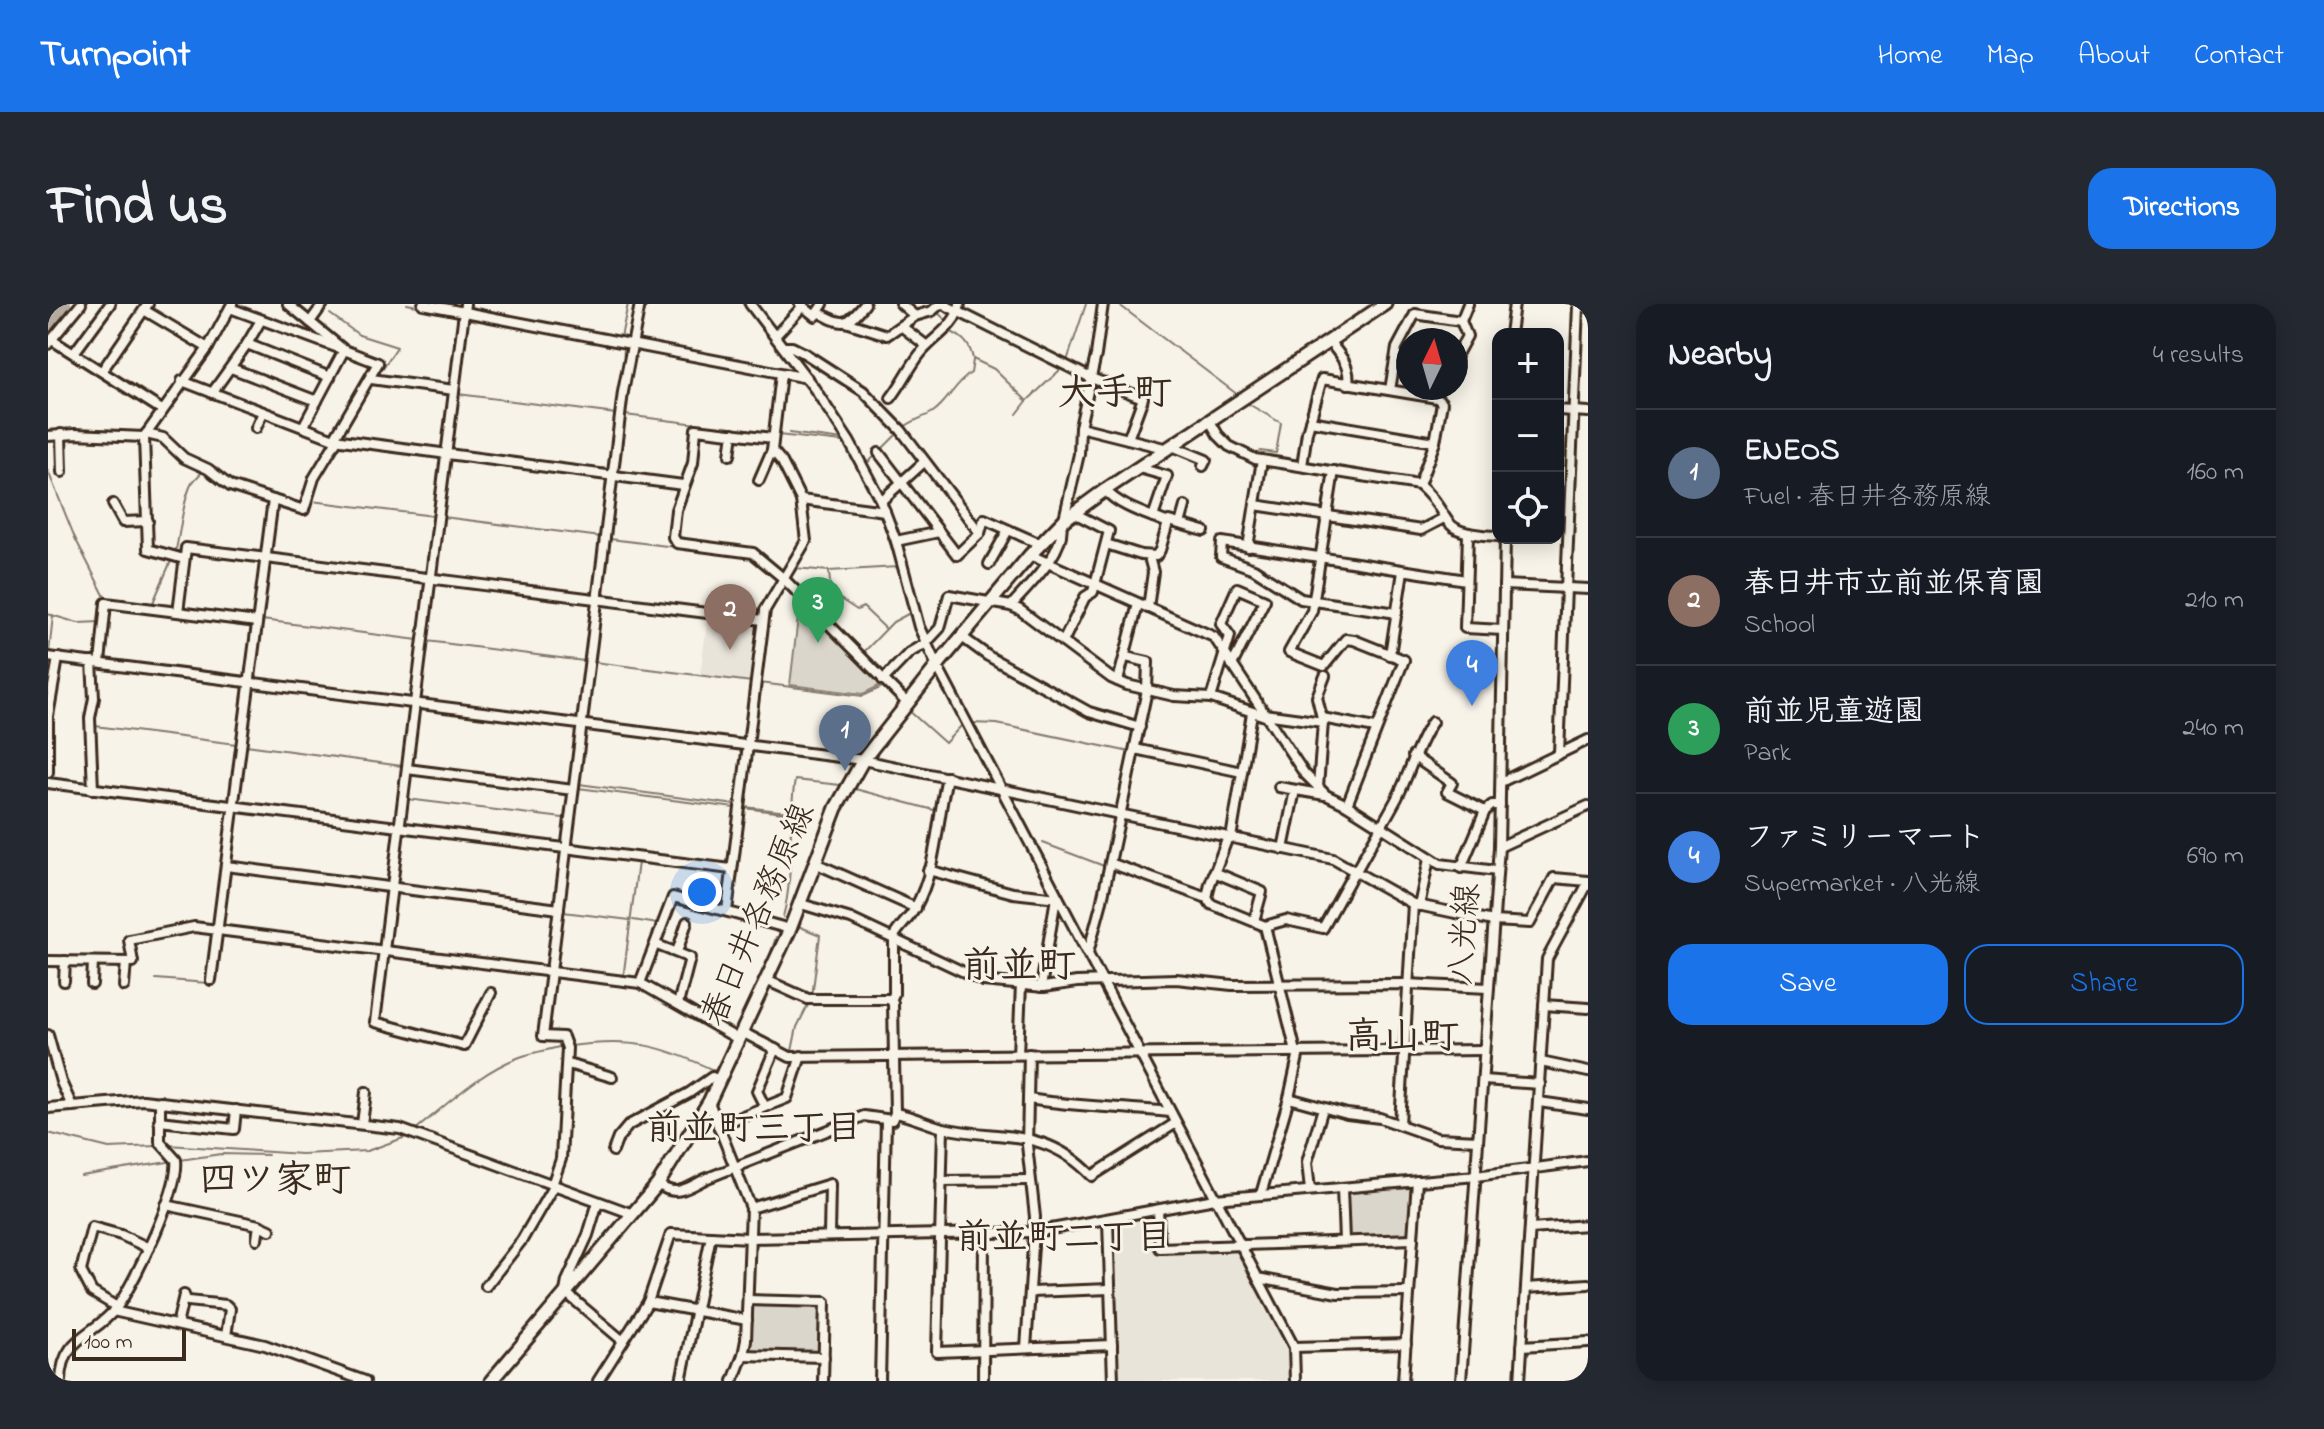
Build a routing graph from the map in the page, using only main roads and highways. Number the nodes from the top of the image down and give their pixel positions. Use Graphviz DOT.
graph roads {
  1 [pos="1385,304"];
  2 [pos="491,1381"];
  1 -- 2 [label="main road, 春日井各務原線"];
}
